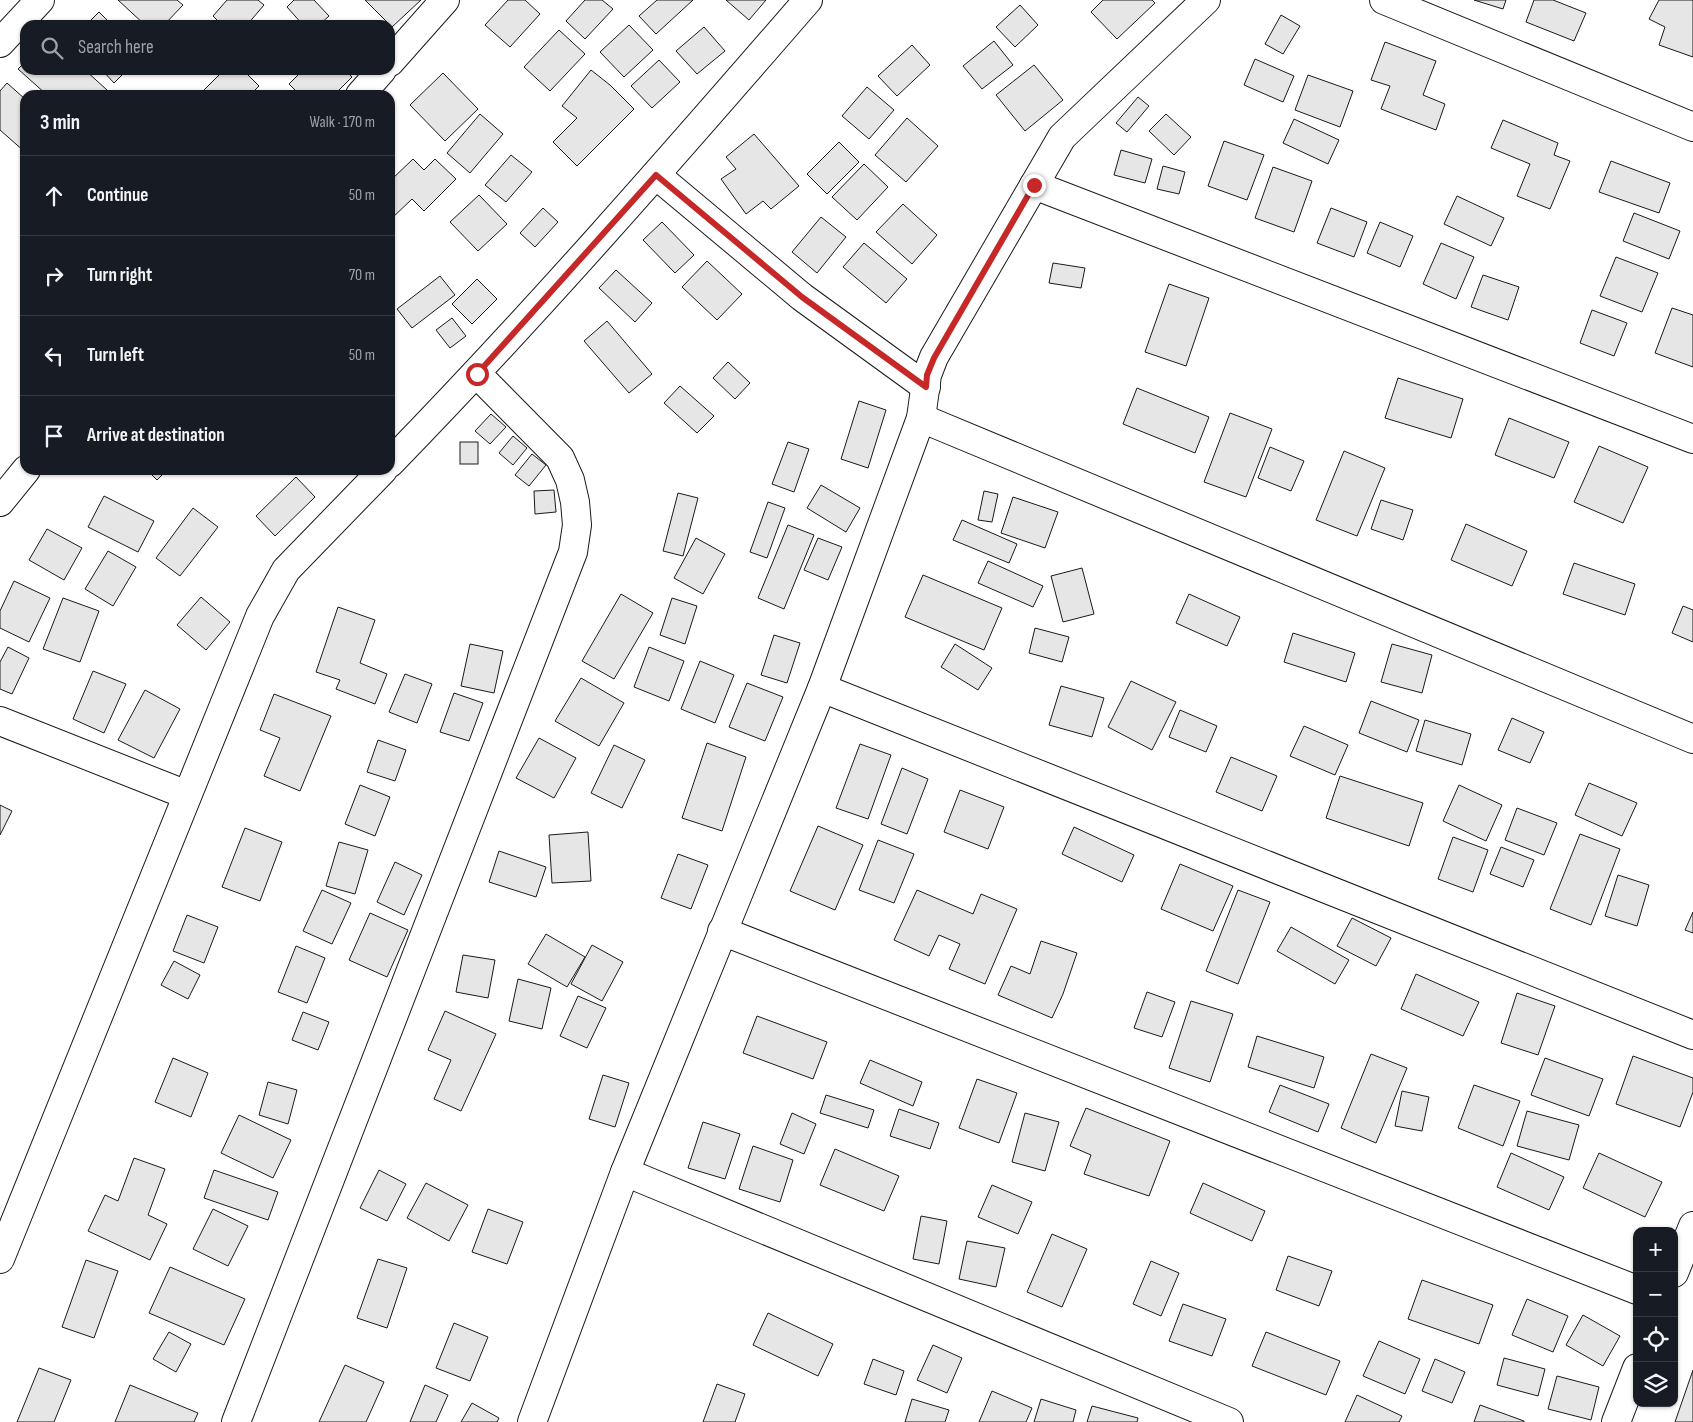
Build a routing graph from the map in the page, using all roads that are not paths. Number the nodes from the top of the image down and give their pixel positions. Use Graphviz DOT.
graph roads {
  1 [pos="40,0"];
  2 [pos="445,0"];
  3 [pos="808,0"];
  4 [pos="1206,0"];
  5 [pos="1384,0"];
  6 [pos="21,20"];
  7 [pos="20,22"];
  8 [pos="0,43"];
  9 [pos="395,56"];
  10 [pos="378,75"];
  11 [pos="364,90"];
  12 [pos="1693,127"];
  13 [pos="656,175"];
  14 [pos="1034,185"];
  15 [pos="477,374"];
  16 [pos="926,387"];
  17 [pos="921,418"];
  18 [pos="1693,440"];
  19 [pos="395,458"];
  20 [pos="22,475"];
  21 [pos="379,475"];
  22 [pos="0,502"];
  23 [pos="822,688"];
  24 [pos="0,721"];
  25 [pos="1693,739"];
  26 [pos="187,794"];
  27 [pos="722,931"];
  28 [pos="1693,1035"];
  29 [pos="625,1172"];
  30 [pos="1693,1226"];
  31 [pos="0,1259"];
  32 [pos="1675,1272"];
  33 [pos="1633,1288"];
  34 [pos="1633,1378"];
  35 [pos="236,1422"];
  36 [pos="532,1422"];
  37 [pos="1229,1422"];
  38 [pos="1616,1422"];
  1 -- 6 [label="street"];
  2 -- 9 [label="street"];
  3 -- 13 [label="street"];
  4 -- 14 [label="street"];
  5 -- 12 [label="street"];
  7 -- 8 [label="street"];
  10 -- 11 [label="street"];
  13 -- 15 [label="street"];
  13 -- 16 [label="street"];
  14 -- 16 [label="street"];
  14 -- 18 [label="street"];
  15 -- 19 [label="street"];
  15 -- 35 [label="street"];
  16 -- 17 [label="street"];
  17 -- 23 [label="street"];
  17 -- 25 [label="street"];
  20 -- 22 [label="street"];
  21 -- 26 [label="street"];
  23 -- 27 [label="street"];
  23 -- 28 [label="street"];
  24 -- 26 [label="street"];
  26 -- 31 [label="street"];
  27 -- 29 [label="street"];
  27 -- 33 [label="street"];
  29 -- 36 [label="street"];
  29 -- 37 [label="street"];
  30 -- 32 [label="street"];
  34 -- 38 [label="street"];
}
